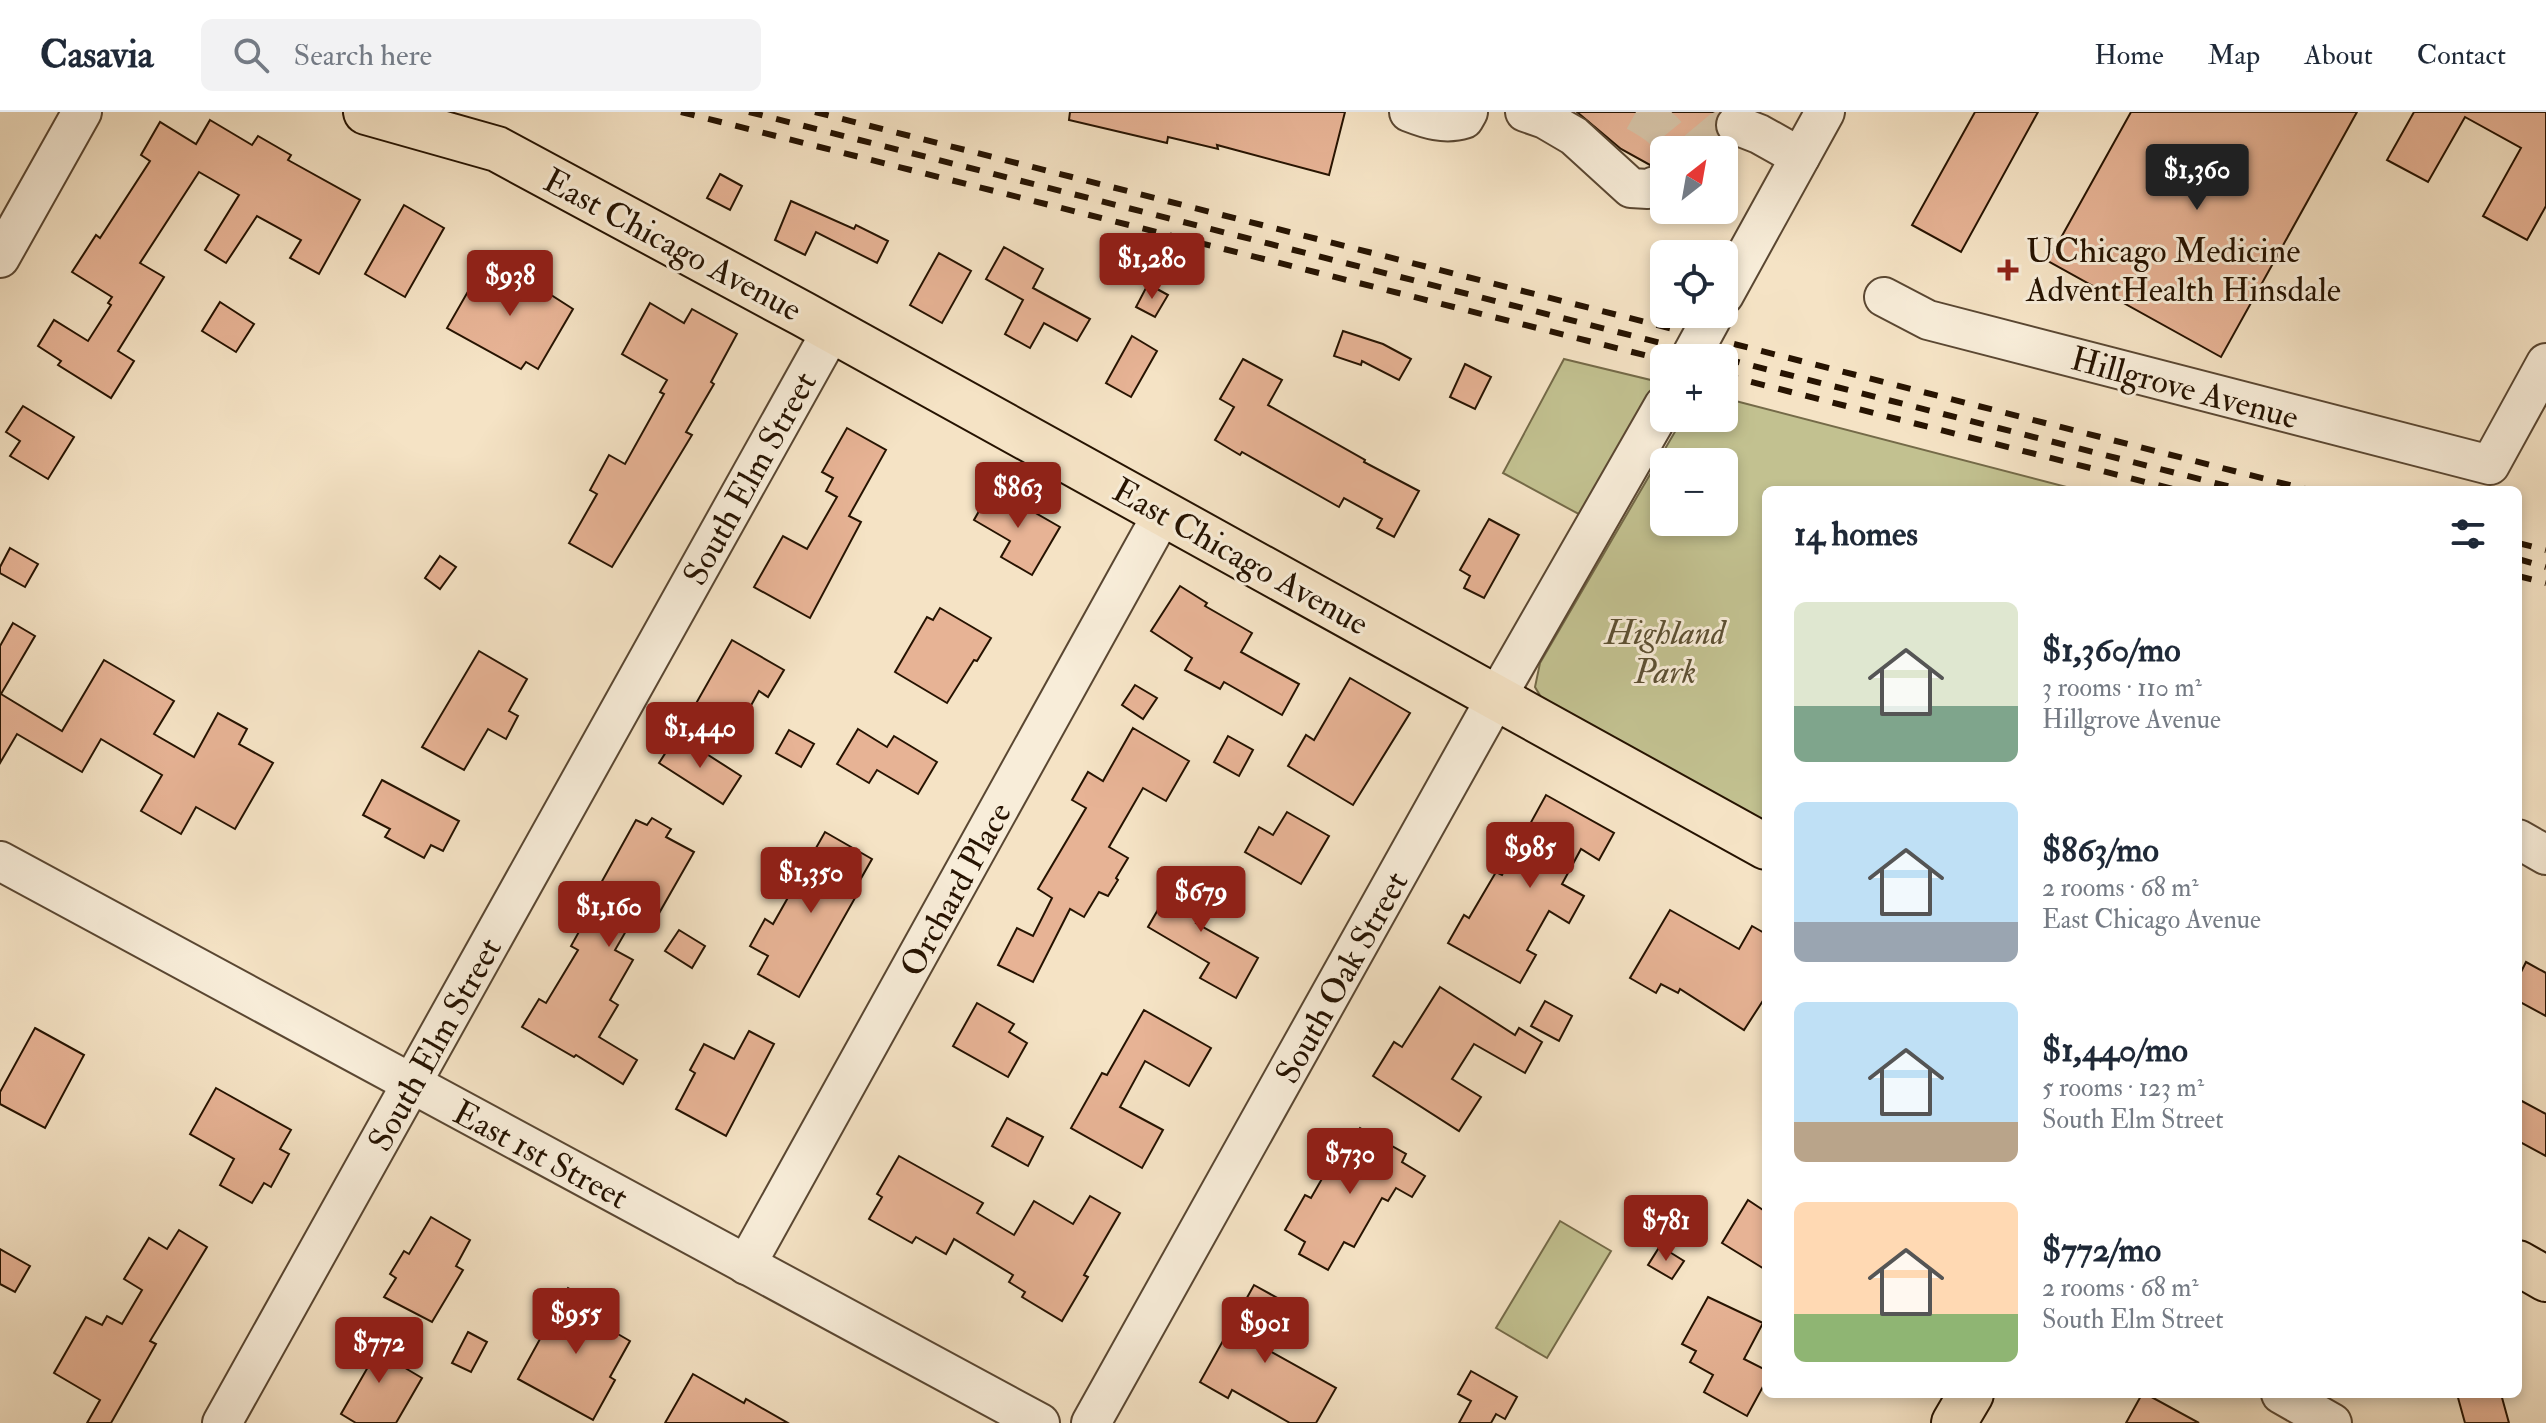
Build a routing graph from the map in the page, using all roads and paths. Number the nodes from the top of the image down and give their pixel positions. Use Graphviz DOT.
graph roads {
  1 [pos="82,112"];
  2 [pos="366,112"];
  3 [pos="1409,112"];
  4 [pos="1468,112"];
  5 [pos="1525,112"];
  6 [pos="1825,112"];
  7 [pos="1736,125"];
  8 [pos="1800,157"];
  9 [pos="1650,188"];
  10 [pos="0,258"];
  11 [pos="1738,269"];
  12 [pos="1884,297"];
  13 [pos="832,330"];
  14 [pos="2546,363"];
  15 [pos="1650,430"];
  16 [pos="1163,513"];
  17 [pos="1496,698"];
  18 [pos="2522,841"];
  19 [pos="1762,845"];
  20 [pos="2546,855"];
  21 [pos="0,861"];
  22 [pos="411,1085"];
  23 [pos="746,1265"];
  24 [pos="2522,1265"];
  25 [pos="2546,1279"];
  26 [pos="1969,1398"];
  27 [pos="2288,1398"];
  28 [pos="222,1423"];
  29 [pos="1040,1423"];
  30 [pos="1091,1423"];
  31 [pos="1954,1423"];
  32 [pos="2332,1423"];
  1 -- 10 [label="street"];
  2 -- 13 [label="main road, East Chicago Avenue"];
  3 -- 4 [label="street"];
  5 -- 9 [label="street"];
  6 -- 8 [label="street"];
  7 -- 8 [label="street"];
  8 -- 11 [label="street"];
  12 -- 14 [label="street, Hillgrove Avenue"];
  13 -- 16 [label="main road, East Chicago Avenue"];
  13 -- 22 [label="street, South Elm Street"];
  15 -- 17 [label="street, South Oak Street"];
  16 -- 17 [label="main road, East Chicago Avenue"];
  16 -- 23 [label="street, Orchard Place"];
  17 -- 19 [label="main road, East Chicago Avenue"];
  17 -- 30 [label="street, South Oak Street"];
  18 -- 20 [label="street"];
  21 -- 22 [label="street, East 1st Street"];
  22 -- 23 [label="street, East 1st Street"];
  22 -- 28 [label="street, South Elm Street"];
  23 -- 29 [label="street, East 1st Street"];
  24 -- 25 [label="main road"];
  26 -- 31 [label="main road"];
  27 -- 32 [label="street"];
}
